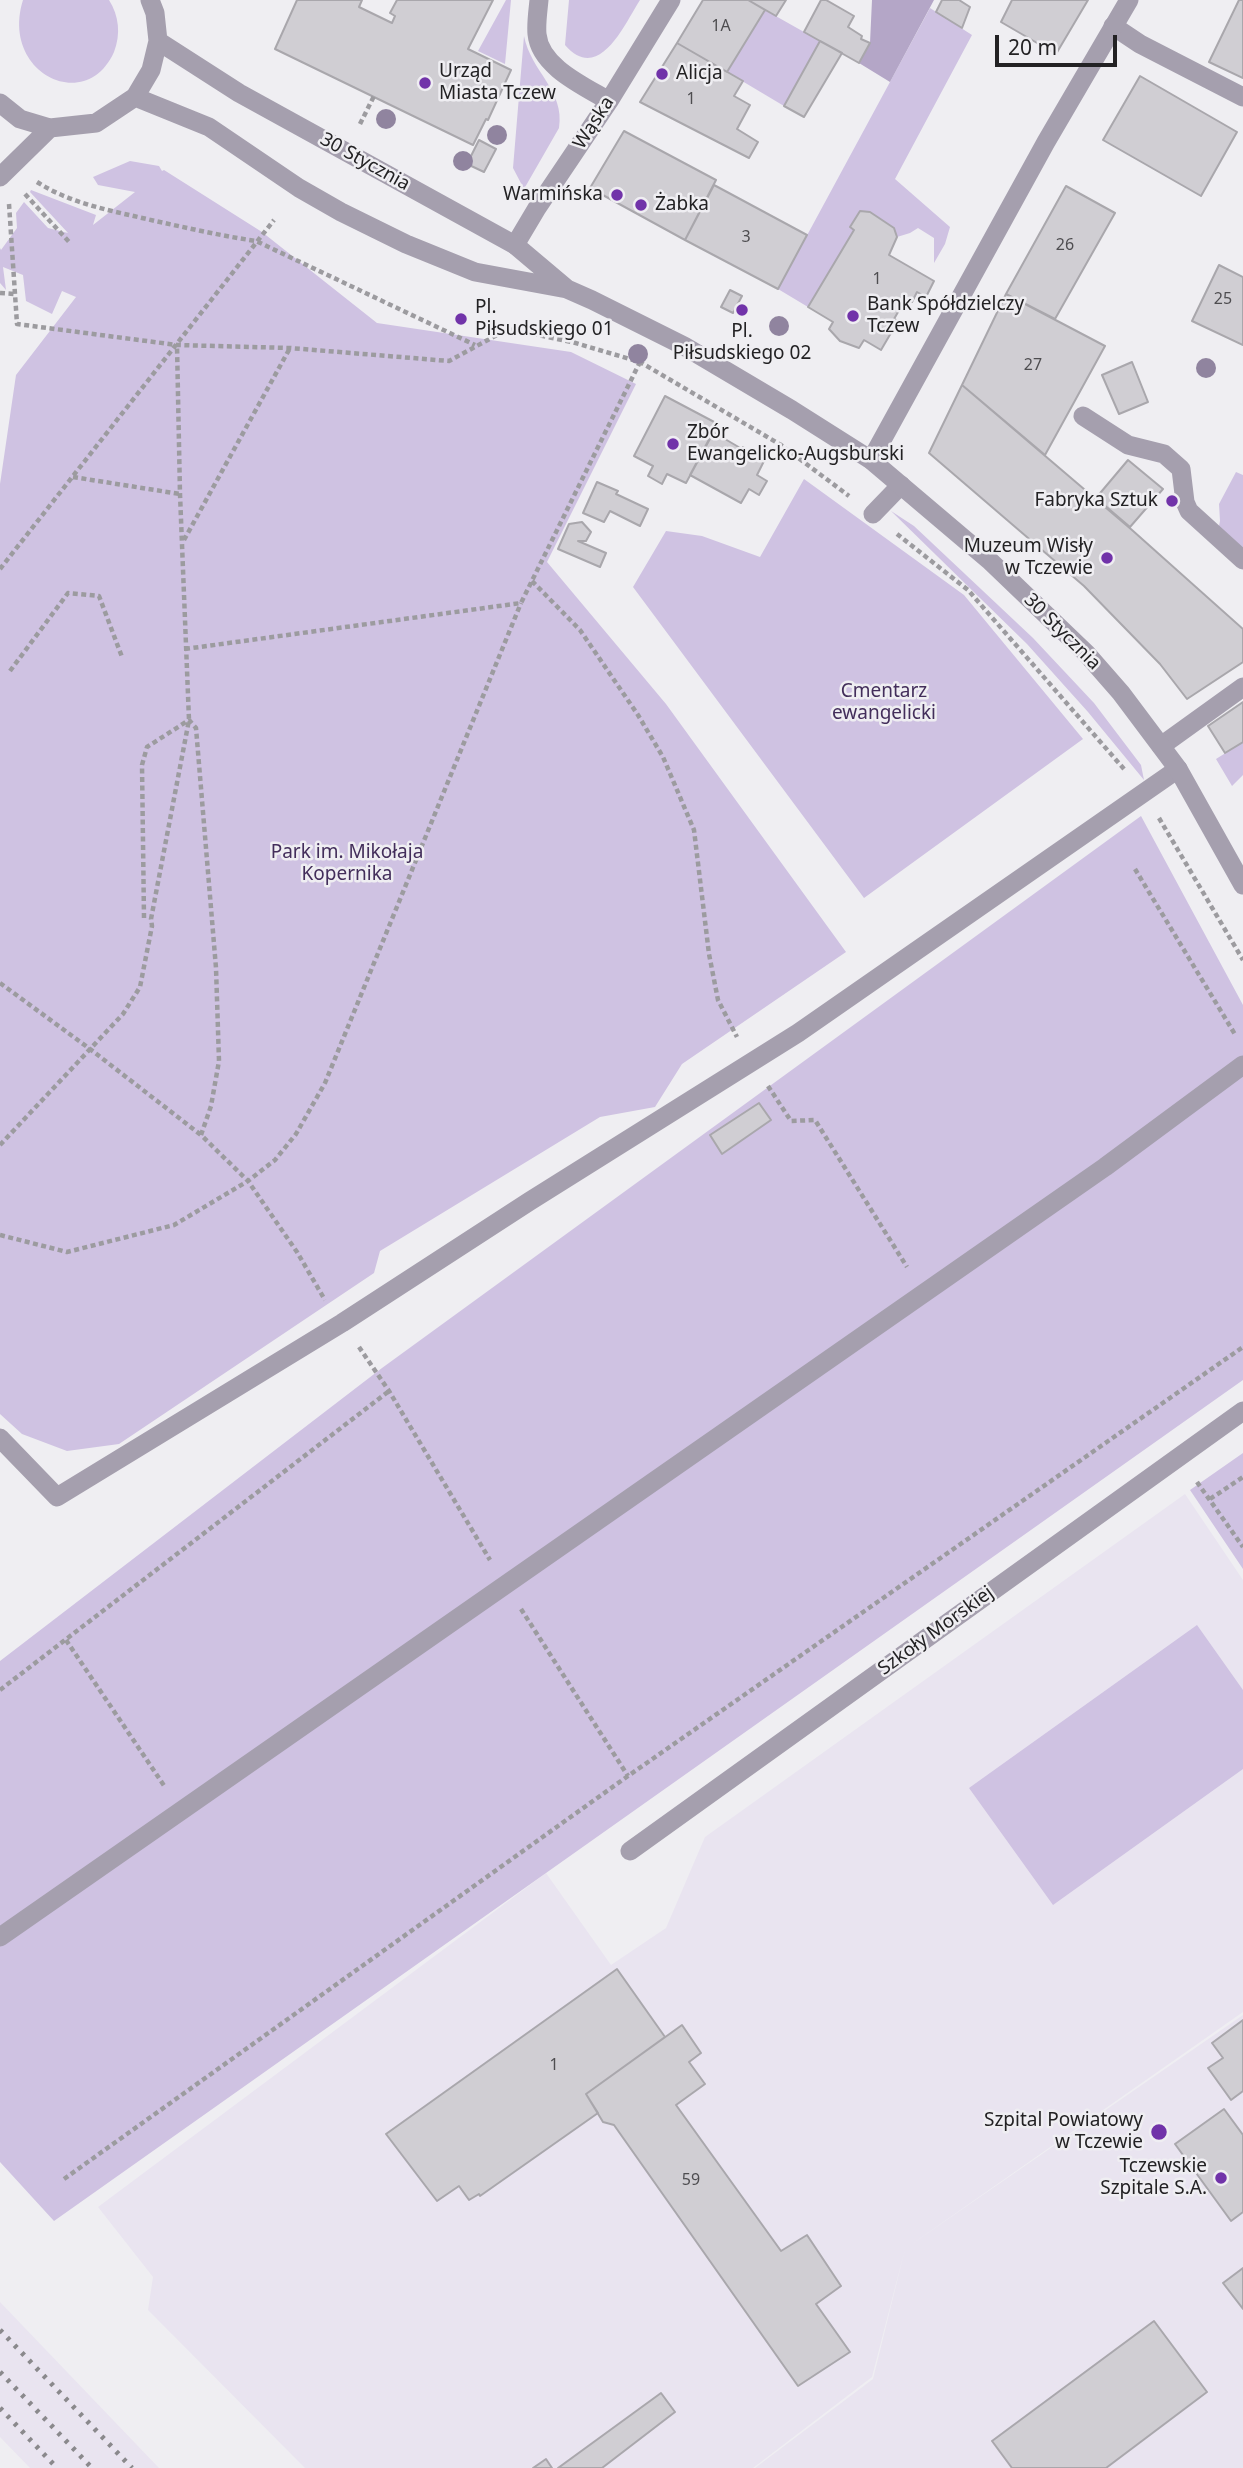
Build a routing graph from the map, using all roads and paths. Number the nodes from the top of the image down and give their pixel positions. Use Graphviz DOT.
graph roads {
  1 [pos="150,0"];
  2 [pos="539,0"];
  3 [pos="671,0"];
  4 [pos="1129,0"];
  5 [pos="1114,26"];
  6 [pos="158,41"];
  7 [pos="374,96"];
  8 [pos="135,97"];
  9 [pos="1243,97"];
  10 [pos="609,101"];
  11 [pos="0,103"];
  12 [pos="359,126"];
  13 [pos="50,128"];
  14 [pos="31,177"];
  15 [pos="9,185"];
  16 [pos="274,220"];
  17 [pos="256,241"];
  18 [pos="71,244"];
  19 [pos="515,245"];
  20 [pos="567,289"];
  21 [pos="0,293"];
  22 [pos="15,294"];
  23 [pos="177,345"];
  24 [pos="475,346"];
  25 [pos="290,348"];
  26 [pos="640,362"];
  27 [pos="1083,416"];
  28 [pos="871,460"];
  29 [pos="72,477"];
  30 [pos="901,485"];
  31 [pos="180,494"];
  32 [pos="873,514"];
  33 [pos="182,543"];
  34 [pos="1243,560"];
  35 [pos="0,569"];
  36 [pos="532,581"];
  37 [pos="521,603"];
  38 [pos="185,649"];
  39 [pos="122,657"];
  40 [pos="10,671"];
  41 [pos="1243,687"];
  42 [pos="189,720"];
  43 [pos="1161,746"];
  44 [pos="1178,769"];
  45 [pos="1144,792"];
  46 [pos="1135,869"];
  47 [pos="1243,885"];
  48 [pos="144,918"];
  49 [pos="1243,960"];
  50 [pos="0,983"];
  51 [pos="1242,1044"];
  52 [pos="90,1049"];
  53 [pos="751,1061"];
  54 [pos="1243,1065"];
  55 [pos="201,1136"];
  56 [pos="0,1145"];
  57 [pos="248,1181"];
  58 [pos="0,1235"];
  59 [pos="923,1293"];
  60 [pos="342,1323"];
  61 [pos="1243,1347"];
  62 [pos="389,1391"];
  63 [pos="1243,1411"];
  64 [pos="0,1438"];
  65 [pos="1243,1477"];
  66 [pos="1196,1481"];
  67 [pos="1210,1499"];
  68 [pos="1243,1547"];
  69 [pos="505,1585"];
  70 [pos="66,1640"];
  71 [pos="0,1690"];
  72 [pos="628,1776"];
  73 [pos="181,1811"];
  74 [pos="630,1851"];
  75 [pos="0,1937"];
  76 [pos="64,2179"];
  1 -- 6 [label="street"];
  2 -- 10 [label="street"];
  3 -- 10 [label="street, Wąska"];
  4 -- 5 [label="street"];
  5 -- 9 [label="street"];
  5 -- 28 [label="street"];
  6 -- 8 [label="street"];
  6 -- 19 [label="street, 30 Stycznia"];
  7 -- 12 [label="path"];
  8 -- 13 [label="street"];
  8 -- 20 [label="street, 30 Stycznia"];
  10 -- 19 [label="street, Wąska"];
  11 -- 13 [label="street"];
  13 -- 15 [label="street"];
  14 -- 17 [label="path"];
  15 -- 18 [label="path"];
  15 -- 22 [label="path"];
  16 -- 17 [label="path"];
  17 -- 23 [label="path"];
  17 -- 24 [label="path"];
  19 -- 20 [label="street, 30 Stycznia"];
  20 -- 28 [label="street, 30 Stycznia"];
  21 -- 22 [label="path"];
  22 -- 23 [label="path"];
  23 -- 25 [label="path"];
  23 -- 29 [label="path"];
  23 -- 31 [label="path"];
  24 -- 25 [label="path"];
  24 -- 26 [label="path"];
  25 -- 33 [label="path"];
  26 -- 32 [label="path"];
  26 -- 36 [label="path"];
  27 -- 34 [label="street"];
  28 -- 30 [label="street, 30 Stycznia"];
  29 -- 31 [label="path"];
  29 -- 35 [label="path"];
  30 -- 32 [label="street"];
  30 -- 43 [label="street, 30 Stycznia"];
  31 -- 33 [label="path"];
  32 -- 45 [label="path"];
  33 -- 38 [label="path"];
  36 -- 37 [label="path"];
  36 -- 53 [label="path"];
  37 -- 38 [label="path"];
  37 -- 57 [label="path"];
  38 -- 42 [label="path"];
  39 -- 40 [label="path"];
  41 -- 43 [label="street"];
  42 -- 48 [label="path"];
  42 -- 52 [label="path"];
  42 -- 55 [label="path"];
  43 -- 44 [label="street, 30 Stycznia"];
  44 -- 45 [label="street"];
  44 -- 47 [label="street, 30 Stycznia"];
  45 -- 49 [label="path"];
  45 -- 53 [label="street"];
  46 -- 51 [label="path"];
  50 -- 52 [label="path"];
  52 -- 55 [label="path"];
  52 -- 56 [label="path"];
  53 -- 59 [label="path"];
  53 -- 60 [label="street"];
  54 -- 59 [label="street"];
  55 -- 57 [label="path"];
  57 -- 58 [label="path"];
  57 -- 60 [label="path"];
  59 -- 69 [label="street"];
  60 -- 62 [label="path"];
  60 -- 64 [label="street"];
  61 -- 72 [label="path"];
  62 -- 69 [label="path"];
  62 -- 70 [label="path"];
  63 -- 74 [label="street, Szkoły Morskiej"];
  65 -- 67 [label="path"];
  66 -- 67 [label="path"];
  67 -- 68 [label="path"];
  69 -- 72 [label="path"];
  69 -- 73 [label="street"];
  70 -- 71 [label="path"];
  70 -- 73 [label="path"];
  72 -- 76 [label="path"];
  73 -- 75 [label="street"];
}
